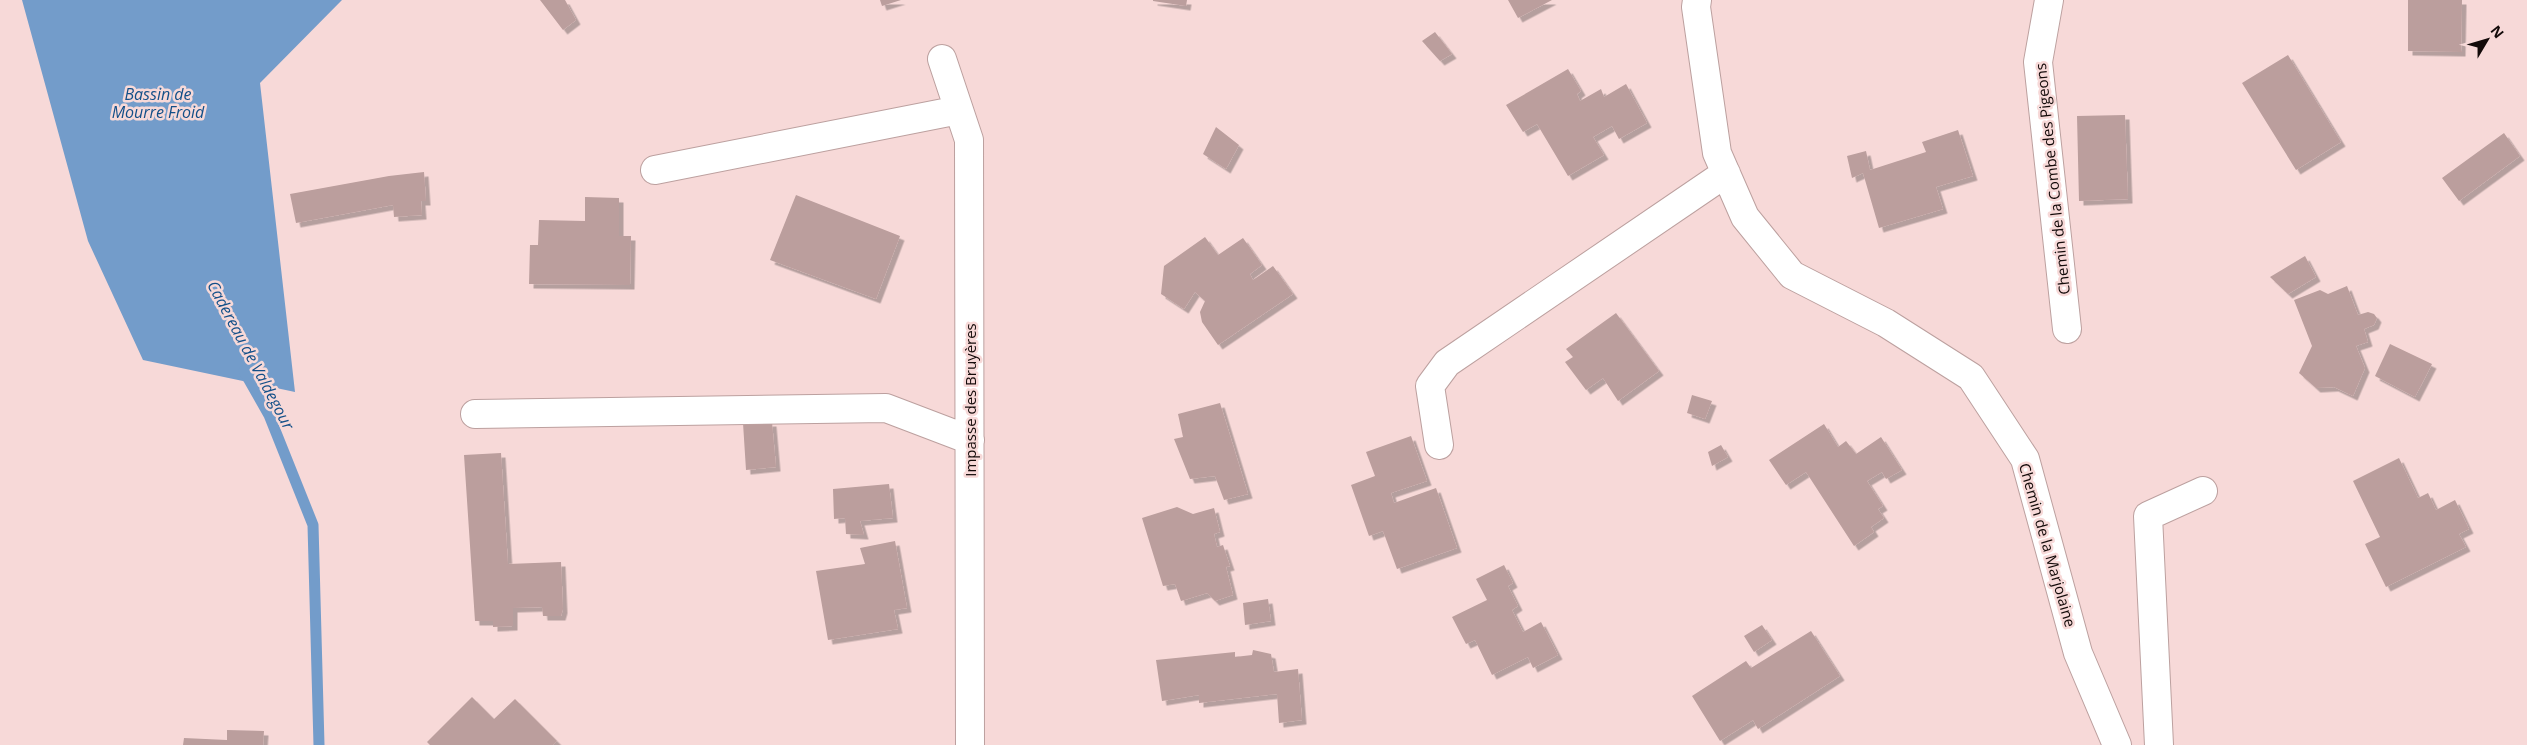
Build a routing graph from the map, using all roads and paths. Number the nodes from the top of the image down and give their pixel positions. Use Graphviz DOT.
graph roads {
  1 [pos="1697,0"];
  2 [pos="2049,0"];
  3 [pos="942,59"];
  4 [pos="959,110"];
  5 [pos="654,170"];
  6 [pos="1726,173"];
  7 [pos="2067,328"];
  8 [pos="475,414"];
  9 [pos="970,440"];
  10 [pos="1439,445"];
  11 [pos="2203,490"];
  12 [pos="970,745"];
  13 [pos="2117,745"];
  14 [pos="2159,745"];
  1 -- 6 [label="street, Chemin de la Marjolaine"];
  2 -- 7 [label="street, Chemin de la Combe des Pigeons"];
  3 -- 4 [label="street, Impasse des Bruyères"];
  4 -- 5 [label="street"];
  4 -- 9 [label="street, Impasse des Bruyères"];
  6 -- 10 [label="street"];
  6 -- 13 [label="street, Chemin de la Marjolaine"];
  8 -- 9 [label="street"];
  9 -- 12 [label="street, Impasse des Bruyères"];
  11 -- 14 [label="street"];
}
